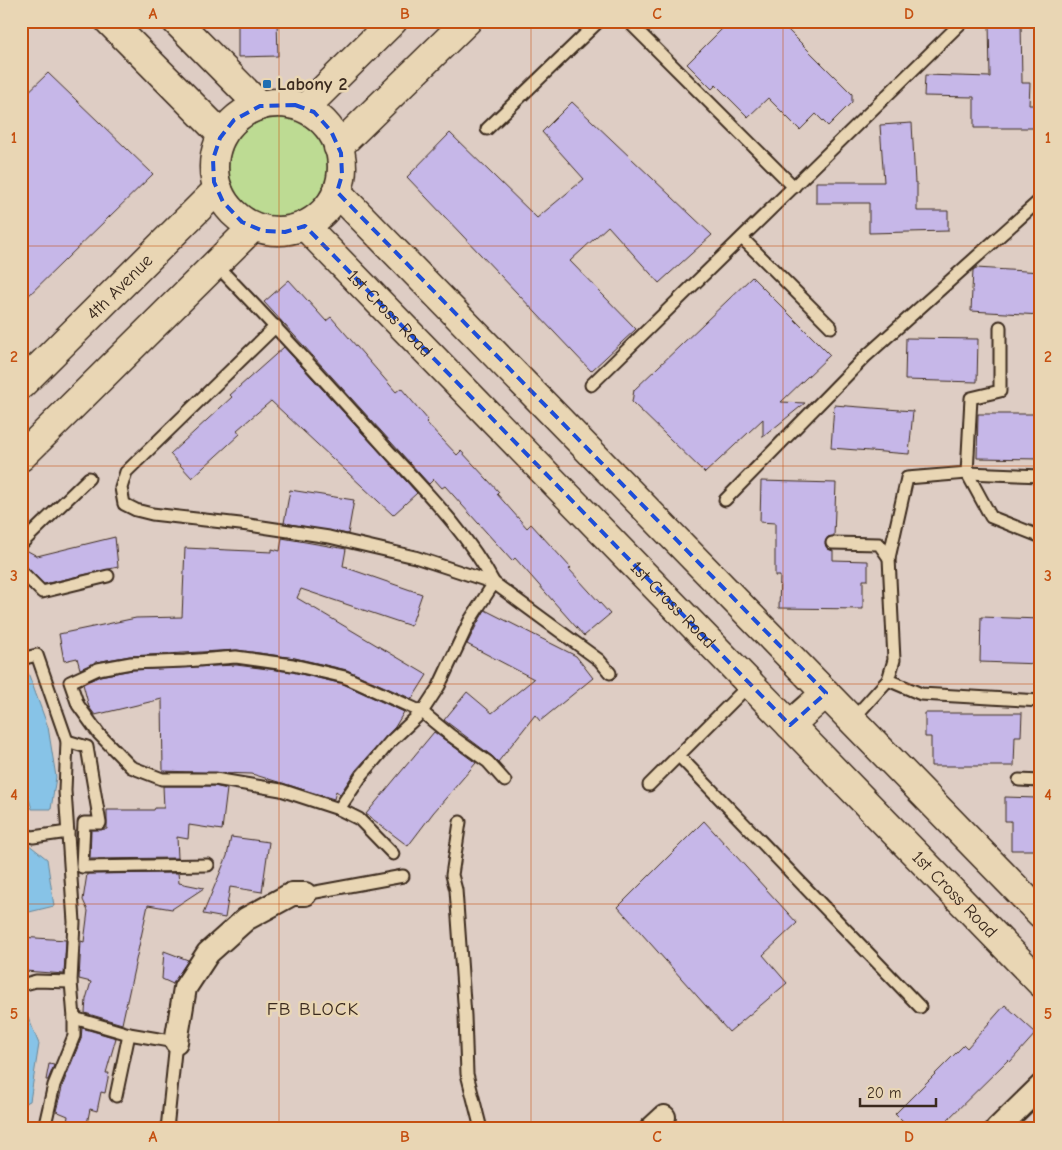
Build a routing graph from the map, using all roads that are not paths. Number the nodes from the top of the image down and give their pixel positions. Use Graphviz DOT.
graph roads {
  1 [pos="110,21"];
  2 [pos="393,21"];
  3 [pos="467,21"];
  4 [pos="599,21"];
  5 [pos="628,21"];
  6 [pos="945,21"];
  7 [pos="962,21"];
  8 [pos="180,23"];
  9 [pos="954,30"];
  10 [pos="260,106"];
  11 [pos="305,108"];
  12 [pos="487,129"];
  13 [pos="222,135"];
  14 [pos="338,147"];
  15 [pos="794,187"];
  16 [pos="218,189"];
  17 [pos="337,192"];
  18 [pos="1041,199"];
  19 [pos="253,226"];
  20 [pos="305,226"];
  21 [pos="742,238"];
  22 [pos="216,264"];
  23 [pos="276,326"];
  24 [pos="1000,326"];
  25 [pos="831,327"];
  26 [pos="21,385"];
  27 [pos="591,385"];
  28 [pos="21,457"];
  29 [pos="967,473"];
  30 [pos="1041,476"];
  31 [pos="89,478"];
  32 [pos="725,500"];
  33 [pos="1039,536"];
  34 [pos="832,543"];
  35 [pos="21,544"];
  36 [pos="889,558"];
  37 [pos="21,571"];
  38 [pos="108,576"];
  39 [pos="494,583"];
  40 [pos="21,659"];
  41 [pos="610,673"];
  42 [pos="888,680"];
  43 [pos="750,684"];
  44 [pos="826,693"];
  45 [pos="1041,701"];
  46 [pos="422,712"];
  47 [pos="852,720"];
  48 [pos="790,725"];
  49 [pos="67,741"];
  50 [pos="679,756"];
  51 [pos="1019,780"];
  52 [pos="1041,780"];
  53 [pos="505,781"];
  54 [pos="649,785"];
  55 [pos="339,809"];
  56 [pos="460,822"];
  57 [pos="68,832"];
  58 [pos="21,834"];
  59 [pos="392,854"];
  60 [pos="208,865"];
  61 [pos="402,876"];
  62 [pos="305,894"];
  63 [pos="1041,914"];
  64 [pos="71,982"];
  65 [pos="1041,982"];
  66 [pos="21,985"];
  67 [pos="920,1007"];
  68 [pos="74,1018"];
  69 [pos="129,1034"];
  70 [pos="176,1042"];
  71 [pos="1041,1086"];
  72 [pos="116,1096"];
  73 [pos="21,1127"];
  74 [pos="30,1129"];
  75 [pos="44,1129"];
  76 [pos="167,1129"];
  77 [pos="481,1129"];
  78 [pos="997,1129"];
  1 -- 13 [label="street"];
  2 -- 11 [label="street"];
  3 -- 14 [label="street"];
  4 -- 12 [label="lane"];
  5 -- 15 [label="lane"];
  6 -- 9 [label="lane"];
  7 -- 9 [label="lane"];
  8 -- 10 [label="street"];
  9 -- 15 [label="lane"];
  10 -- 11 [label="street"];
  10 -- 13 [label="street"];
  11 -- 14 [label="street"];
  13 -- 16 [label="street"];
  14 -- 17 [label="street"];
  15 -- 21 [label="lane"];
  16 -- 19 [label="street"];
  16 -- 26 [label="street, 4th Avenue"];
  17 -- 20 [label="street"];
  17 -- 44 [label="street"];
  18 -- 32 [label="lane"];
  19 -- 20 [label="street"];
  19 -- 22 [label="street"];
  20 -- 43 [label="street, 1st Cross Road"];
  21 -- 25 [label="lane"];
  21 -- 27 [label="lane"];
  22 -- 23 [label="lane"];
  22 -- 28 [label="street"];
  23 -- 39 [label="lane"];
  23 -- 39 [label="lane"];
  24 -- 29 [label="lane"];
  29 -- 30 [label="lane"];
  29 -- 33 [label="lane"];
  29 -- 36 [label="lane"];
  31 -- 35 [label="lane"];
  34 -- 36 [label="lane"];
  36 -- 42 [label="lane"];
  37 -- 38 [label="lane"];
  39 -- 41 [label="lane"];
  39 -- 46 [label="lane"];
  40 -- 49 [label="lane"];
  42 -- 45 [label="lane"];
  42 -- 47 [label="lane"];
  43 -- 48 [label="street, 1st Cross Road"];
  43 -- 50 [label="lane"];
  44 -- 47 [label="street"];
  44 -- 48 [label="street"];
  46 -- 53 [label="lane"];
  46 -- 55 [label="lane"];
  46 -- 55 [label="lane"];
  47 -- 63 [label="street"];
  48 -- 65 [label="street, 1st Cross Road"];
  49 -- 57 [label="lane"];
  49 -- 60 [label="lane"];
  50 -- 54 [label="lane"];
  50 -- 67 [label="lane"];
  51 -- 52 [label="lane"];
  55 -- 59 [label="lane"];
  56 -- 77 [label="lane"];
  57 -- 58 [label="lane"];
  57 -- 64 [label="lane"];
  61 -- 62 [label="lane"];
  62 -- 70 [label="street"];
  64 -- 66 [label="lane"];
  64 -- 68 [label="lane"];
  68 -- 69 [label="lane"];
  68 -- 75 [label="lane"];
  69 -- 70 [label="lane"];
  69 -- 72 [label="lane"];
  70 -- 76 [label="lane"];
  71 -- 78 [label="street"];
  73 -- 74 [label="lane"];
}
